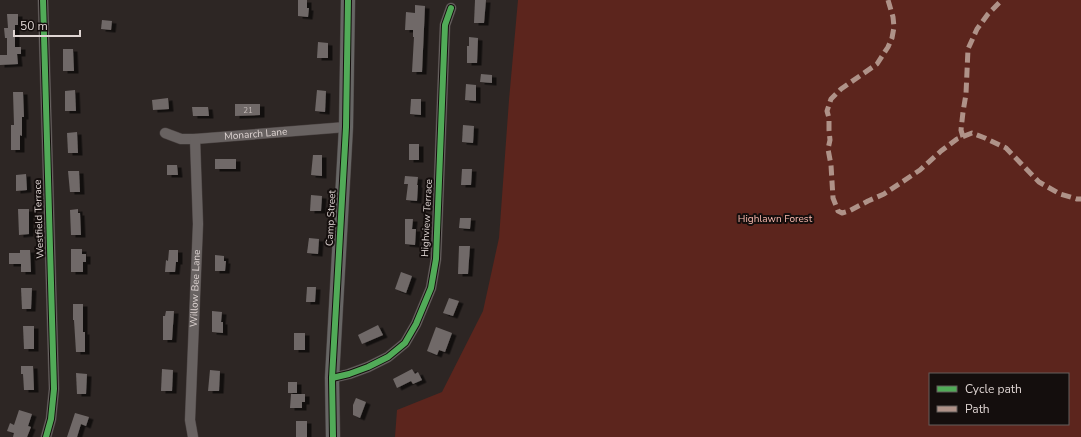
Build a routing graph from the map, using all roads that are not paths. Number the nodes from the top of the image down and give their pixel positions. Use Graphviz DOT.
graph roads {
  1 [pos="42,0"];
  2 [pos="348,0"];
  3 [pos="451,8"];
  4 [pos="346,127"];
  5 [pos="165,133"];
  6 [pos="195,139"];
  7 [pos="332,378"];
  8 [pos="46,437"];
  9 [pos="193,437"];
  10 [pos="333,437"];
  1 -- 8 [label="street, Westfield Terrace"];
  2 -- 4 [label="street, Camp Street"];
  3 -- 7 [label="street, Highview Terrace"];
  4 -- 6 [label="street, Monarch Lane"];
  4 -- 7 [label="street, Camp Street"];
  5 -- 6 [label="street, Monarch Lane"];
  6 -- 9 [label="street, Willow Bee Lane"];
  7 -- 10 [label="street, Camp Street"];
}
